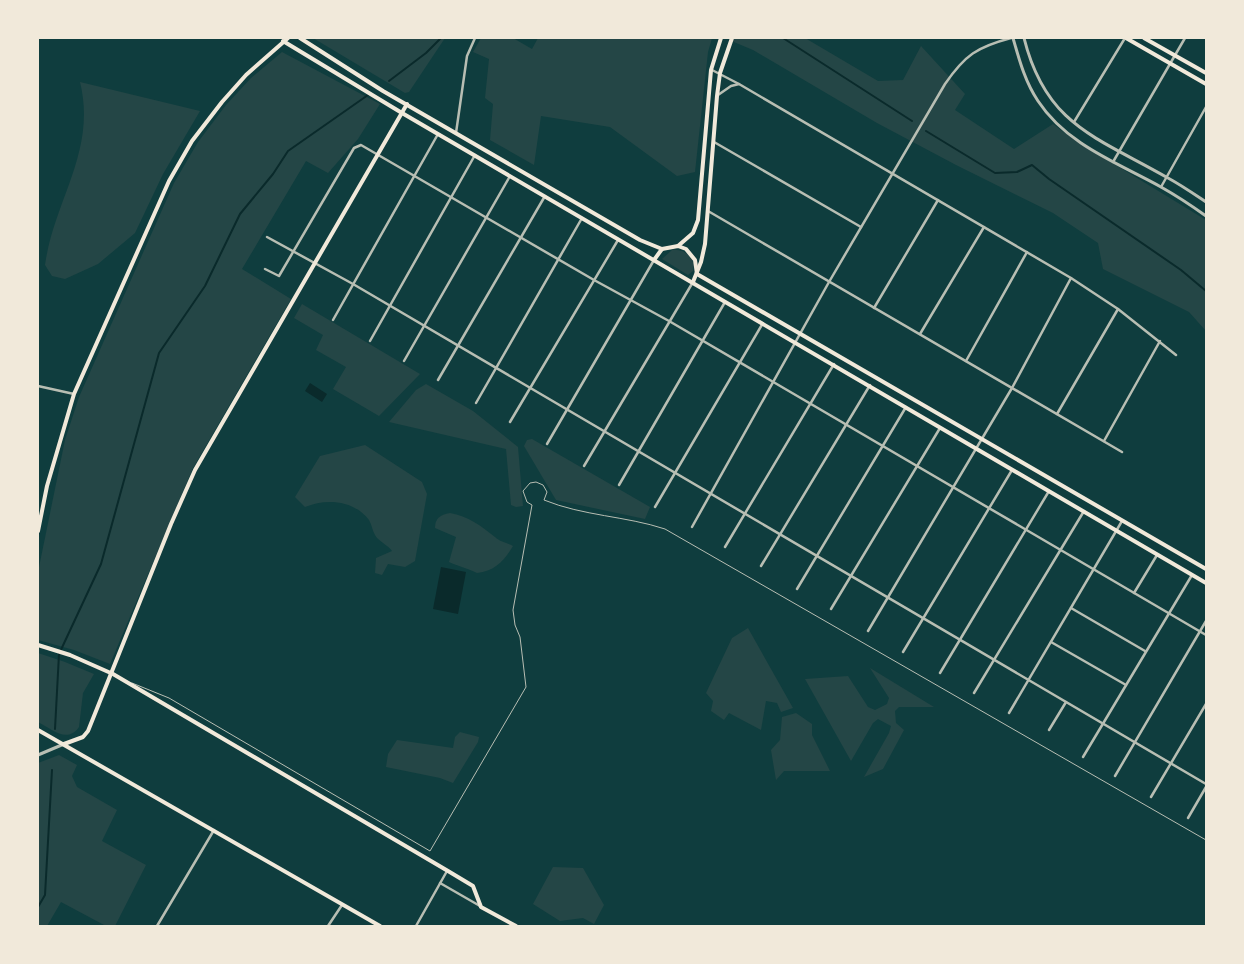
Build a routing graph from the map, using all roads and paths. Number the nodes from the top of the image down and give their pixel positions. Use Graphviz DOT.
graph roads {
  1 [pos="288,38"];
  2 [pos="300,38"];
  3 [pos="475,38"];
  4 [pos="721,38"];
  5 [pos="732,38"];
  6 [pos="1012,38"];
  7 [pos="1024,38"];
  8 [pos="1125,38"];
  9 [pos="1144,38"];
  10 [pos="1185,38"];
  11 [pos="283,41"];
  12 [pos="1175,56"];
  13 [pos="1171,64"];
  14 [pos="711,70"];
  15 [pos="720,73"];
  16 [pos="1206,73"];
  17 [pos="739,84"];
  18 [pos="1206,84"];
  19 [pos="717,96"];
  20 [pos="407,104"];
  21 [pos="1206,108"];
  22 [pos="402,113"];
  23 [pos="1074,123"];
  24 [pos="456,133"];
  25 [pos="438,134"];
  26 [pos="714,142"];
  27 [pos="1118,152"];
  28 [pos="378,154"];
  29 [pos="474,155"];
  30 [pos="1112,163"];
  31 [pos="415,174"];
  32 [pos="892,174"];
  33 [pos="510,176"];
  34 [pos="1167,177"];
  35 [pos="1162,187"];
  36 [pos="451,196"];
  37 [pos="545,196"];
  38 [pos="938,200"];
  39 [pos="1206,202"];
  40 [pos="708,211"];
  41 [pos="1206,214"];
  42 [pos="486,216"];
  43 [pos="582,218"];
  44 [pos="861,227"];
  45 [pos="984,227"];
  46 [pos="267,236"];
  47 [pos="522,238"];
  48 [pos="618,240"];
  49 [pos="678,246"];
  50 [pos="662,249"];
  51 [pos="294,251"];
  52 [pos="1027,252"];
  53 [pos="558,259"];
  54 [pos="654,260"];
  55 [pos="316,263"];
  56 [pos="265,269"];
  57 [pos="697,274"];
  58 [pos="1072,278"];
  59 [pos="594,280"];
  60 [pos="693,282"];
  61 [pos="829,282"];
  62 [pos="353,284"];
  63 [pos="629,300"];
  64 [pos="726,301"];
  65 [pos="390,306"];
  66 [pos="874,308"];
  67 [pos="1118,309"];
  68 [pos="333,320"];
  69 [pos="670,322"];
  70 [pos="763,323"];
  71 [pos="423,325"];
  72 [pos="800,334"];
  73 [pos="920,334"];
  74 [pos="370,341"];
  75 [pos="703,341"];
  76 [pos="1160,341"];
  77 [pos="796,342"];
  78 [pos="458,345"];
  79 [pos="1176,355"];
  80 [pos="404,361"];
  81 [pos="966,361"];
  82 [pos="740,363"];
  83 [pos="834,364"];
  84 [pos="495,367"];
  85 [pos="438,380"];
  86 [pos="772,382"];
  87 [pos="870,385"];
  88 [pos="38,386"];
  89 [pos="531,388"];
  90 [pos="1012,388"];
  91 [pos="74,394"];
  92 [pos="476,402"];
  93 [pos="811,404"];
  94 [pos="906,407"];
  95 [pos="567,410"];
  96 [pos="1057,414"];
  97 [pos="510,422"];
  98 [pos="847,425"];
  99 [pos="940,428"];
  100 [pos="604,431"];
  101 [pos="982,439"];
  102 [pos="1104,441"];
  103 [pos="547,444"];
  104 [pos="883,446"];
  105 [pos="976,448"];
  106 [pos="638,451"];
  107 [pos="1122,452"];
  108 [pos="584,466"];
  109 [pos="917,466"];
  110 [pos="1012,470"];
  111 [pos="675,473"];
  112 [pos="619,484"];
  113 [pos="953,487"];
  114 [pos="1049,491"];
  115 [pos="710,493"];
  116 [pos="655,507"];
  117 [pos="989,508"];
  118 [pos="1084,511"];
  119 [pos="746,514"];
  120 [pos="39,516"];
  121 [pos="1123,521"];
  122 [pos="692,527"];
  123 [pos="1026,530"];
  124 [pos="1117,530"];
  125 [pos="38,531"];
  126 [pos="781,535"];
  127 [pos="725,547"];
  128 [pos="1061,550"];
  129 [pos="1158,554"];
  130 [pos="817,556"];
  131 [pos="762,566"];
  132 [pos="1094,569"];
  133 [pos="1206,569"];
  134 [pos="1192,575"];
  135 [pos="851,576"];
  136 [pos="1206,583"];
  137 [pos="797,589"];
  138 [pos="1134,593"];
  139 [pos="888,598"];
  140 [pos="1071,608"];
  141 [pos="831,609"];
  142 [pos="1169,613"];
  143 [pos="923,618"];
  144 [pos="1206,621"];
  145 [pos="868,631"];
  146 [pos="1200,631"];
  147 [pos="1206,635"];
  148 [pos="960,640"];
  149 [pos="1051,641"];
  150 [pos="38,645"];
  151 [pos="903,652"];
  152 [pos="1146,652"];
  153 [pos="994,660"];
  154 [pos="940,673"];
  155 [pos="112,674"];
  156 [pos="122,679"];
  157 [pos="1029,680"];
  158 [pos="1126,685"];
  159 [pos="974,693"];
  160 [pos="1066,702"];
  161 [pos="1206,704"];
  162 [pos="1009,714"];
  163 [pos="1103,723"];
  164 [pos="38,730"];
  165 [pos="1049,730"];
  166 [pos="1135,742"];
  167 [pos="64,744"];
  168 [pos="38,755"];
  169 [pos="1083,757"];
  170 [pos="1171,763"];
  171 [pos="1116,776"];
  172 [pos="1206,785"];
  173 [pos="1151,797"];
  174 [pos="1188,818"];
  175 [pos="214,830"];
  176 [pos="1206,840"];
  177 [pos="448,870"];
  178 [pos="440,883"];
  179 [pos="342,905"];
  180 [pos="482,907"];
  181 [pos="157,926"];
  182 [pos="328,926"];
  183 [pos="380,926"];
  184 [pos="416,926"];
  185 [pos="516,926"];
  1 -- 11 [label="main road"];
  2 -- 20 [label="main road"];
  3 -- 24 [label="street"];
  4 -- 14 [label="main road"];
  5 -- 15 [label="main road"];
  6 -- 30 [label="street"];
  6 -- 32 [label="street"];
  7 -- 23 [label="street"];
  8 -- 13 [label="main road"];
  8 -- 23 [label="street"];
  9 -- 12 [label="main road"];
  10 -- 12 [label="street"];
  11 -- 22 [label="main road"];
  11 -- 91 [label="main road"];
  12 -- 13 [label="street"];
  12 -- 16 [label="main road"];
  13 -- 18 [label="main road"];
  13 -- 27 [label="street"];
  14 -- 15 [label="street"];
  14 -- 49 [label="main road"];
  15 -- 17 [label="street"];
  15 -- 19 [label="main road"];
  17 -- 19 [label="street"];
  17 -- 32 [label="street"];
  19 -- 26 [label="main road"];
  20 -- 22 [label="main road"];
  20 -- 24 [label="main road"];
  21 -- 34 [label="street"];
  22 -- 25 [label="main road"];
  22 -- 28 [label="main road"];
  23 -- 27 [label="street"];
  24 -- 50 [label="main road"];
  25 -- 29 [label="main road"];
  25 -- 31 [label="street"];
  26 -- 40 [label="main road"];
  26 -- 44 [label="street"];
  27 -- 30 [label="street"];
  27 -- 34 [label="street"];
  28 -- 31 [label="street"];
  28 -- 51 [label="street"];
  28 -- 55 [label="main road"];
  29 -- 33 [label="main road"];
  29 -- 36 [label="street"];
  30 -- 35 [label="street"];
  31 -- 36 [label="street"];
  31 -- 62 [label="street"];
  32 -- 38 [label="street"];
  32 -- 44 [label="street"];
  33 -- 37 [label="main road"];
  33 -- 42 [label="street"];
  34 -- 35 [label="street"];
  34 -- 39 [label="street"];
  35 -- 41 [label="street"];
  36 -- 42 [label="street"];
  36 -- 65 [label="street"];
  37 -- 43 [label="main road"];
  37 -- 47 [label="street"];
  38 -- 45 [label="street"];
  38 -- 66 [label="street"];
  40 -- 57 [label="main road"];
  40 -- 61 [label="street"];
  42 -- 47 [label="street"];
  42 -- 71 [label="street"];
  43 -- 48 [label="main road"];
  43 -- 53 [label="street"];
  44 -- 61 [label="street"];
  45 -- 52 [label="street"];
  45 -- 73 [label="street"];
  46 -- 51 [label="street"];
  47 -- 53 [label="street"];
  47 -- 78 [label="street"];
  48 -- 54 [label="main road"];
  48 -- 59 [label="street"];
  49 -- 50 [label="main road"];
  49 -- 57 [label="main road"];
  50 -- 54 [label="main road"];
  51 -- 55 [label="street"];
  51 -- 56 [label="street"];
  52 -- 58 [label="street"];
  52 -- 81 [label="street"];
  53 -- 59 [label="street"];
  53 -- 84 [label="street"];
  54 -- 60 [label="main road"];
  54 -- 63 [label="street"];
  55 -- 62 [label="street"];
  55 -- 155 [label="main road"];
  57 -- 60 [label="main road"];
  57 -- 72 [label="main road"];
  58 -- 67 [label="street"];
  58 -- 90 [label="street"];
  59 -- 63 [label="street"];
  59 -- 89 [label="street"];
  60 -- 64 [label="main road"];
  60 -- 69 [label="street"];
  61 -- 66 [label="street"];
  61 -- 72 [label="street"];
  62 -- 65 [label="street"];
  62 -- 68 [label="street"];
  63 -- 69 [label="street"];
  63 -- 95 [label="street"];
  64 -- 70 [label="main road"];
  64 -- 75 [label="street"];
  65 -- 71 [label="street"];
  65 -- 74 [label="street"];
  66 -- 73 [label="street"];
  67 -- 76 [label="street"];
  67 -- 96 [label="street"];
  69 -- 75 [label="street"];
  69 -- 100 [label="street"];
  70 -- 77 [label="main road"];
  70 -- 82 [label="street"];
  71 -- 78 [label="street"];
  71 -- 80 [label="street"];
  72 -- 77 [label="street"];
  72 -- 101 [label="main road"];
  73 -- 81 [label="street"];
  75 -- 82 [label="street"];
  75 -- 106 [label="street"];
  76 -- 79 [label="street"];
  76 -- 102 [label="street"];
  77 -- 83 [label="main road"];
  77 -- 86 [label="street"];
  78 -- 84 [label="street"];
  78 -- 85 [label="street"];
  81 -- 90 [label="street"];
  82 -- 86 [label="street"];
  82 -- 111 [label="street"];
  83 -- 87 [label="main road"];
  83 -- 93 [label="street"];
  84 -- 89 [label="street"];
  84 -- 92 [label="street"];
  86 -- 93 [label="street"];
  86 -- 115 [label="street"];
  87 -- 94 [label="main road"];
  87 -- 98 [label="street"];
  88 -- 91 [label="street"];
  89 -- 95 [label="street"];
  89 -- 97 [label="street"];
  90 -- 96 [label="street"];
  90 -- 101 [label="street"];
  91 -- 120 [label="main road"];
  93 -- 98 [label="street"];
  93 -- 119 [label="street"];
  94 -- 99 [label="main road"];
  94 -- 104 [label="street"];
  95 -- 100 [label="street"];
  95 -- 103 [label="street"];
  96 -- 102 [label="street"];
  98 -- 104 [label="street"];
  98 -- 126 [label="street"];
  99 -- 105 [label="main road"];
  99 -- 109 [label="street"];
  100 -- 106 [label="street"];
  100 -- 108 [label="street"];
  101 -- 105 [label="street"];
  101 -- 121 [label="main road"];
  102 -- 107 [label="street"];
  104 -- 109 [label="street"];
  104 -- 130 [label="street"];
  105 -- 110 [label="main road"];
  105 -- 113 [label="street"];
  106 -- 111 [label="street"];
  106 -- 112 [label="street"];
  109 -- 113 [label="street"];
  109 -- 135 [label="street"];
  110 -- 114 [label="main road"];
  110 -- 117 [label="street"];
  111 -- 115 [label="street"];
  111 -- 116 [label="street"];
  113 -- 117 [label="street"];
  113 -- 139 [label="street"];
  114 -- 118 [label="main road"];
  114 -- 123 [label="street"];
  115 -- 119 [label="street"];
  115 -- 122 [label="street"];
  117 -- 123 [label="street"];
  117 -- 143 [label="street"];
  118 -- 124 [label="main road"];
  118 -- 128 [label="street"];
  119 -- 126 [label="street"];
  119 -- 127 [label="street"];
  120 -- 125 [label="main road"];
  121 -- 124 [label="street"];
  121 -- 133 [label="main road"];
  123 -- 128 [label="street"];
  123 -- 148 [label="street"];
  124 -- 129 [label="main road"];
  124 -- 132 [label="street"];
  126 -- 130 [label="street"];
  126 -- 131 [label="street"];
  128 -- 132 [label="street"];
  128 -- 153 [label="street"];
  129 -- 134 [label="main road"];
  129 -- 138 [label="street"];
  130 -- 135 [label="street"];
  130 -- 137 [label="street"];
  132 -- 138 [label="street"];
  132 -- 140 [label="street"];
  134 -- 136 [label="main road"];
  134 -- 142 [label="street"];
  135 -- 139 [label="street"];
  135 -- 141 [label="street"];
  138 -- 142 [label="street"];
  139 -- 143 [label="street"];
  139 -- 145 [label="street"];
  140 -- 149 [label="street"];
  140 -- 152 [label="street"];
  142 -- 146 [label="street"];
  142 -- 152 [label="street"];
  143 -- 148 [label="street"];
  143 -- 151 [label="street"];
  144 -- 146 [label="street"];
  146 -- 147 [label="street"];
  146 -- 166 [label="street"];
  148 -- 153 [label="street"];
  148 -- 154 [label="street"];
  149 -- 157 [label="street"];
  149 -- 158 [label="street"];
  150 -- 155 [label="main road"];
  152 -- 158 [label="street"];
  153 -- 157 [label="street"];
  153 -- 159 [label="street"];
  155 -- 156 [label="main road"];
  155 -- 167 [label="main road"];
  156 -- 176 [label="lane"];
  156 -- 177 [label="main road"];
  157 -- 160 [label="street"];
  157 -- 162 [label="street"];
  158 -- 163 [label="street"];
  160 -- 163 [label="street"];
  160 -- 165 [label="street"];
  161 -- 170 [label="street"];
  163 -- 166 [label="street"];
  163 -- 169 [label="street"];
  164 -- 167 [label="main road"];
  166 -- 170 [label="street"];
  166 -- 171 [label="street"];
  167 -- 168 [label="street"];
  167 -- 175 [label="main road"];
  170 -- 172 [label="street"];
  170 -- 173 [label="street"];
  172 -- 174 [label="street"];
  175 -- 179 [label="main road"];
  175 -- 181 [label="street"];
  177 -- 178 [label="street"];
  177 -- 180 [label="main road"];
  178 -- 180 [label="street"];
  178 -- 184 [label="street"];
  179 -- 182 [label="street"];
  179 -- 183 [label="main road"];
  180 -- 185 [label="main road"];
}
